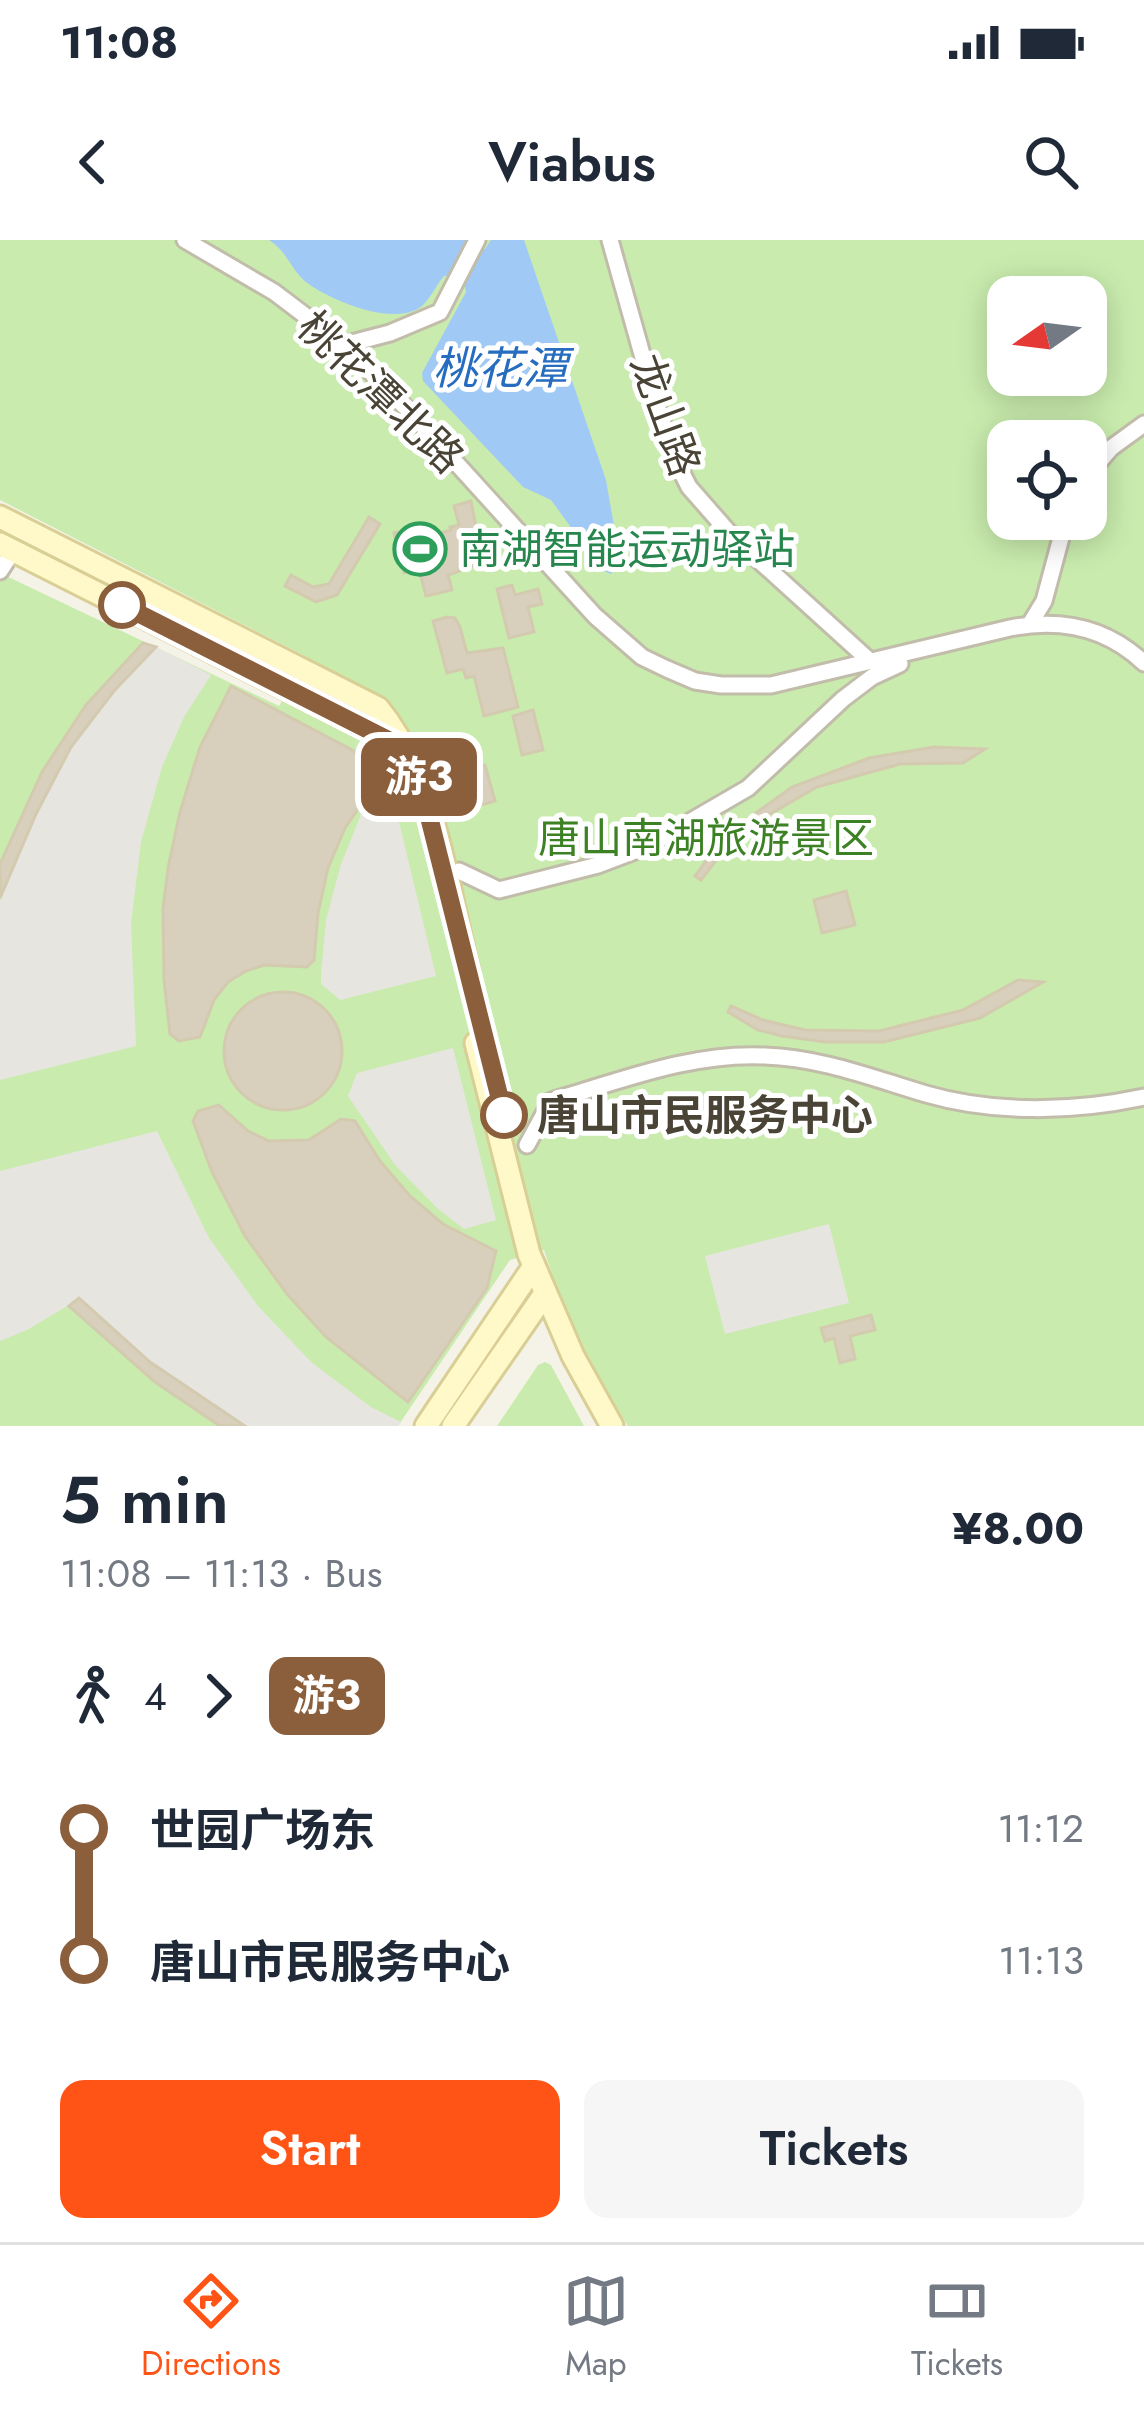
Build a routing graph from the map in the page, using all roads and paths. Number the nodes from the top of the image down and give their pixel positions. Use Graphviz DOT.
graph roads {
  1 [pos="185,240"];
  2 [pos="477,240"];
  3 [pos="610,240"];
  4 [pos="344,345"];
  5 [pos="1144,424"];
  6 [pos="1107,453"];
  7 [pos="0,517"];
  8 [pos="26,530"];
  9 [pos="1060,540"];
  10 [pos="6,547"];
  11 [pos="0,571"];
  12 [pos="1048,581"];
  13 [pos="1066,623"];
  14 [pos="1030,624"];
  15 [pos="871,662"];
  16 [pos="903,662"];
  17 [pos="1144,663"];
  18 [pos="402,747"];
  19 [pos="459,871"];
  20 [pos="463,972"];
  21 [pos="1144,1097"];
  22 [pos="527,1144"];
  23 [pos="533,1266"];
  24 [pos="544,1295"];
  25 [pos="426,1426"];
  26 [pos="453,1426"];
  27 [pos="611,1426"];
  1 -- 4 [label="street, 桃花潭北路"];
  2 -- 4 [label="street"];
  3 -- 15 [label="street, 龙山路"];
  4 -- 15 [label="street, 桃花潭北路"];
  5 -- 6 [label="street"];
  7 -- 8 [label="main road"];
  8 -- 10 [label="main road"];
  8 -- 18 [label="main road"];
  9 -- 12 [label="street"];
  10 -- 11 [label="street"];
  10 -- 18 [label="main road"];
  12 -- 13 [label="street"];
  12 -- 14 [label="street"];
  13 -- 14 [label="street, 桃花潭北路"];
  13 -- 17 [label="street"];
  14 -- 15 [label="street, 桃花潭北路"];
  16 -- 19 [label="street"];
  18 -- 20 [label="main road"];
  21 -- 22 [label="street"];
  23 -- 24 [label="main road"];
  23 -- 24 [label="main road"];
  23 -- 25 [label="main road"];
  24 -- 26 [label="main road"];
  24 -- 27 [label="main road"];
}
